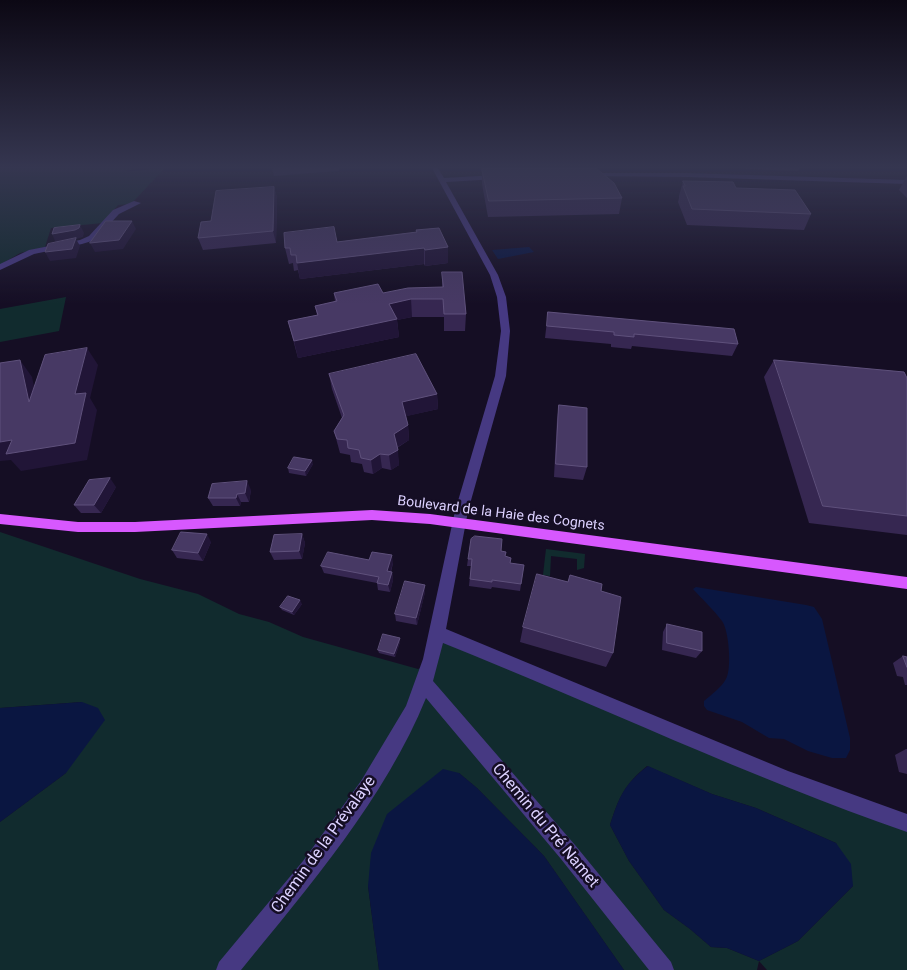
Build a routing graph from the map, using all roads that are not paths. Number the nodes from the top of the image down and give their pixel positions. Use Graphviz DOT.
graph roads {
  1 [pos="115,213"];
  2 [pos="460,213"];
  3 [pos="0,267"];
  4 [pos="0,519"];
  5 [pos="459,522"];
  6 [pos="907,583"];
  7 [pos="437,633"];
  8 [pos="424,683"];
  9 [pos="907,823"];
  10 [pos="227,970"];
  11 [pos="663,970"];
  1 -- 3 [label="street"];
  2 -- 5 [label="street, Chemin de la Prévalaye"];
  4 -- 5 [label="main road, Boulevard de la Haie des Cognets"];
  5 -- 6 [label="main road, Boulevard de la Haie des Cognets"];
  5 -- 7 [label="street, Chemin de la Prévalaye"];
  7 -- 8 [label="street, Chemin de la Prévalaye"];
  7 -- 9 [label="street"];
  8 -- 10 [label="street, Chemin de la Prévalaye"];
  8 -- 11 [label="street, Chemin du Pré Namet"];
}
